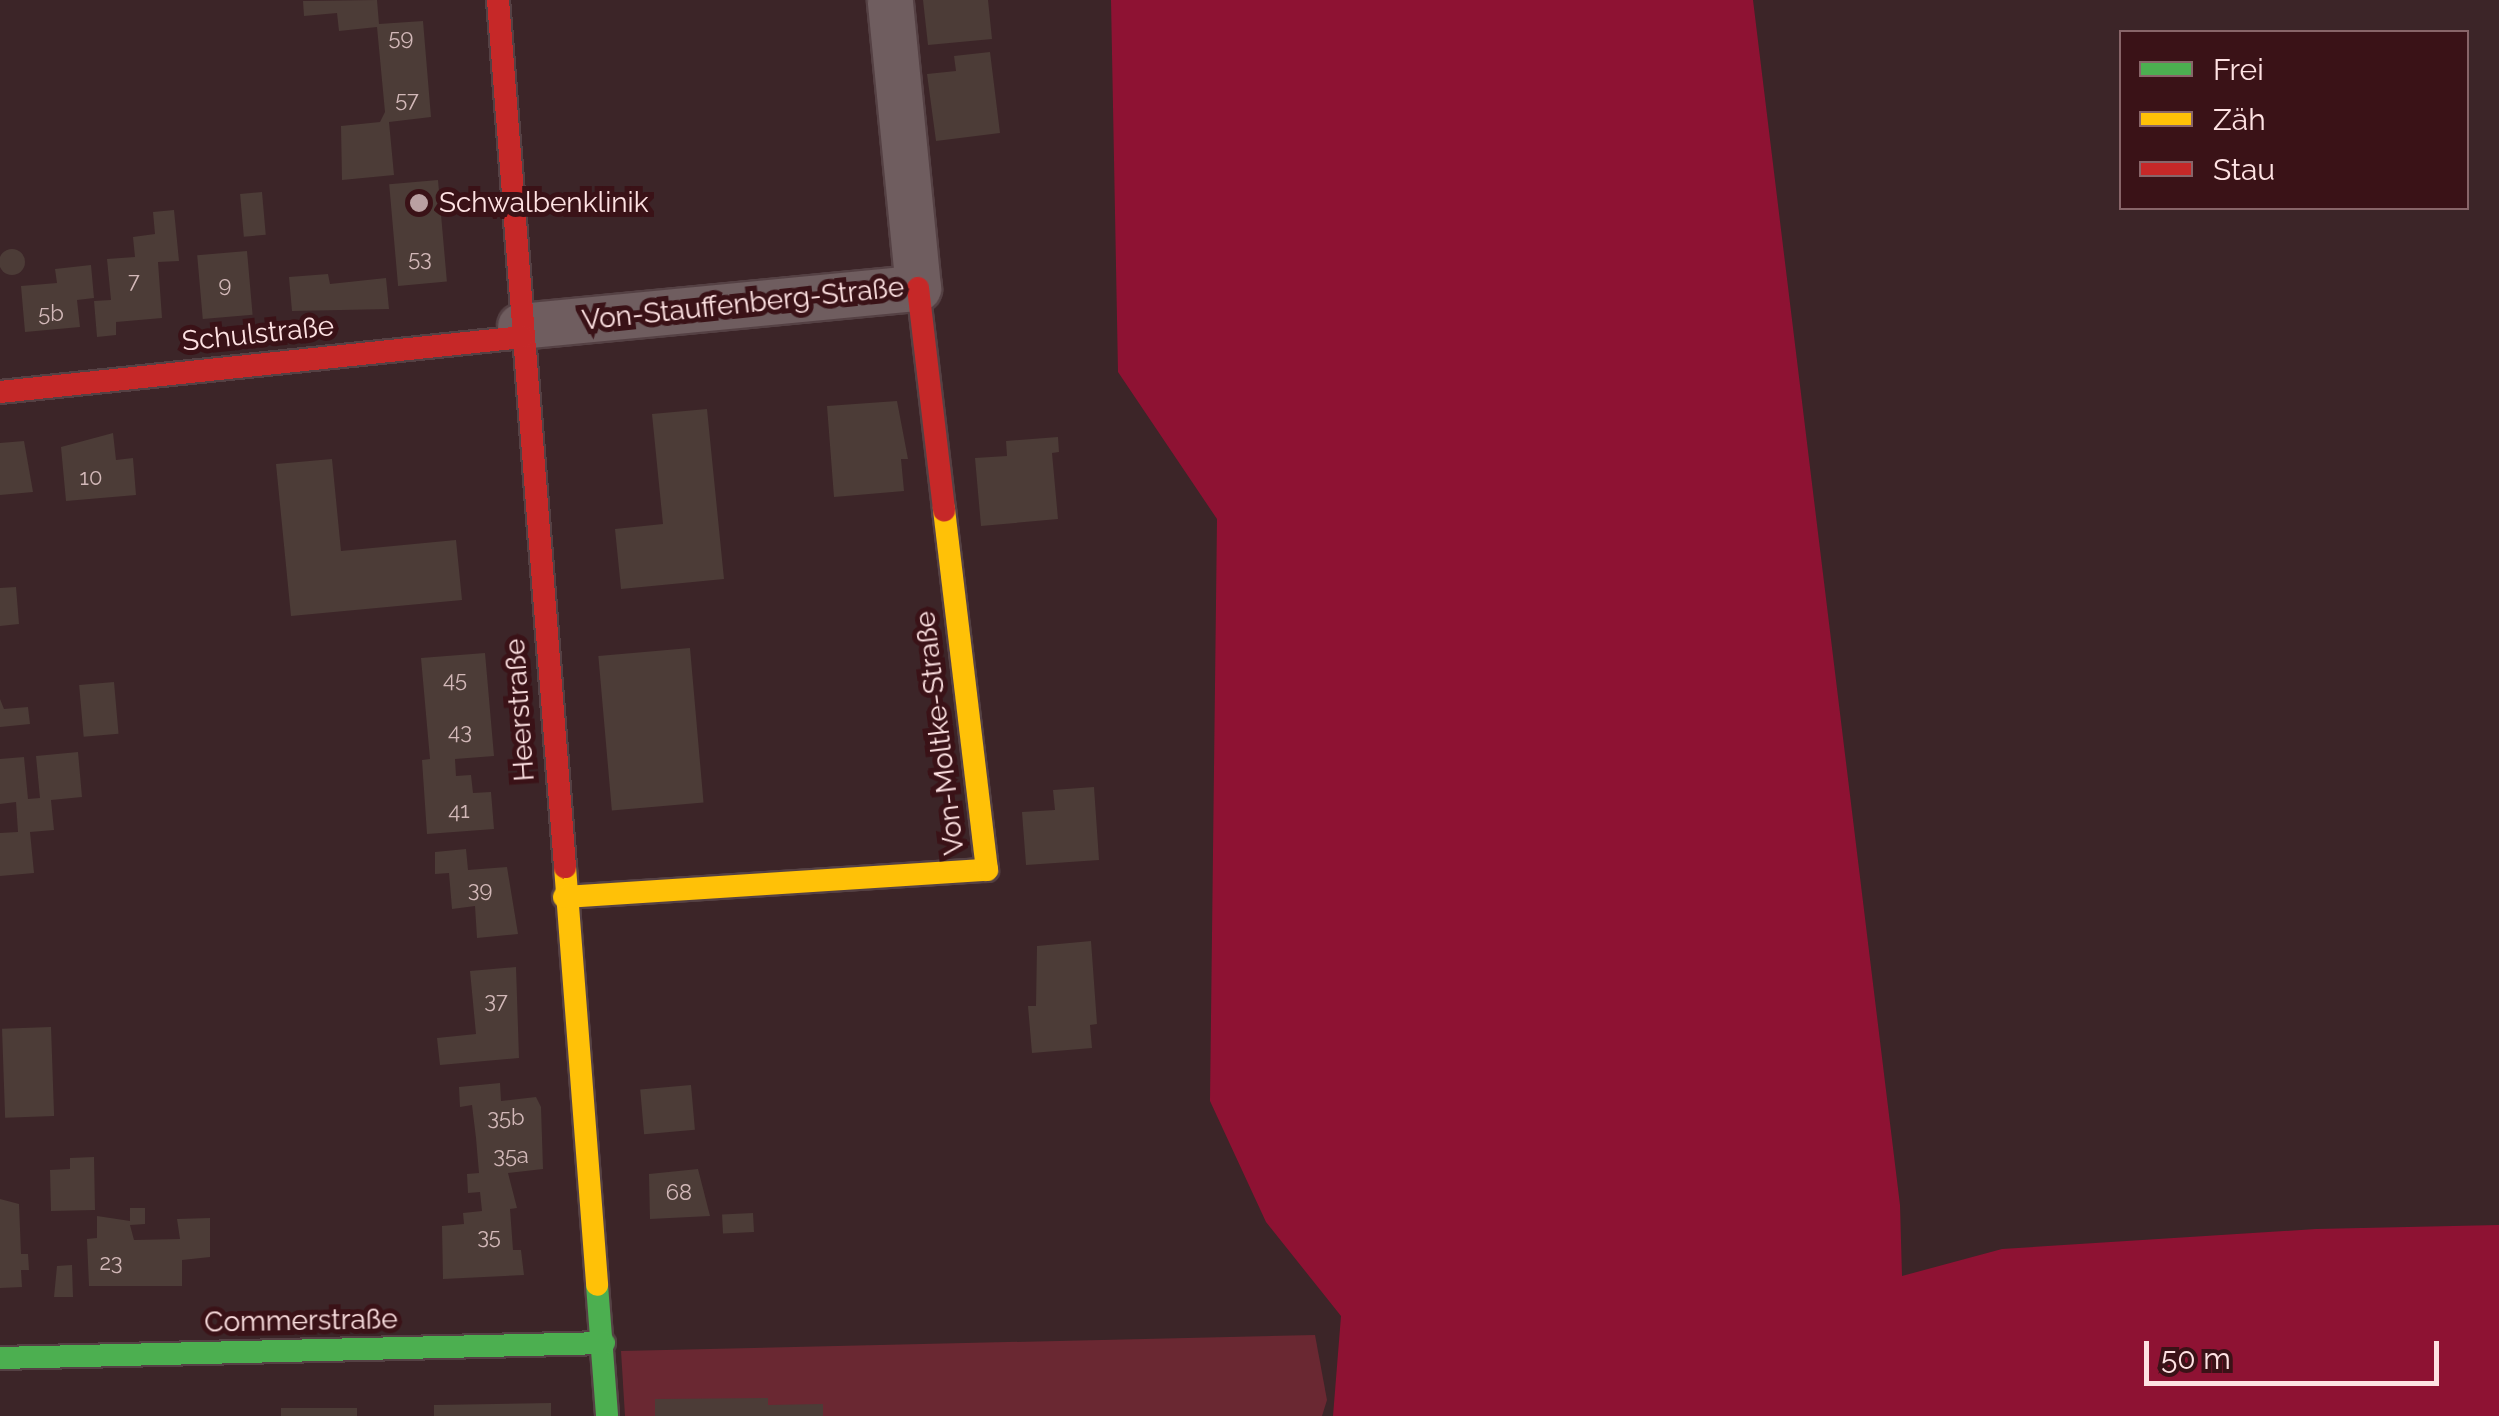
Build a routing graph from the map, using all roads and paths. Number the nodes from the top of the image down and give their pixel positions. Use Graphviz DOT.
graph roads {
  1 [pos="498,0"];
  2 [pos="890,0"];
  3 [pos="918,288"];
  4 [pos="521,332"];
  5 [pos="0,392"];
  6 [pos="564,897"];
  7 [pos="604,1343"];
  8 [pos="0,1358"];
  9 [pos="607,1416"];
  1 -- 4 [label="street, Heerstraße"];
  2 -- 3 [label="street, Von-Stauffenberg-Straße"];
  3 -- 4 [label="street, Von-Stauffenberg-Straße"];
  3 -- 6 [label="street, Von-Moltke-Straße"];
  4 -- 5 [label="street, Schulstraße"];
  4 -- 6 [label="street, Heerstraße"];
  6 -- 7 [label="street, Heerstraße"];
  7 -- 8 [label="street, Commerstraße"];
  7 -- 9 [label="street, Heerstraße"];
}
